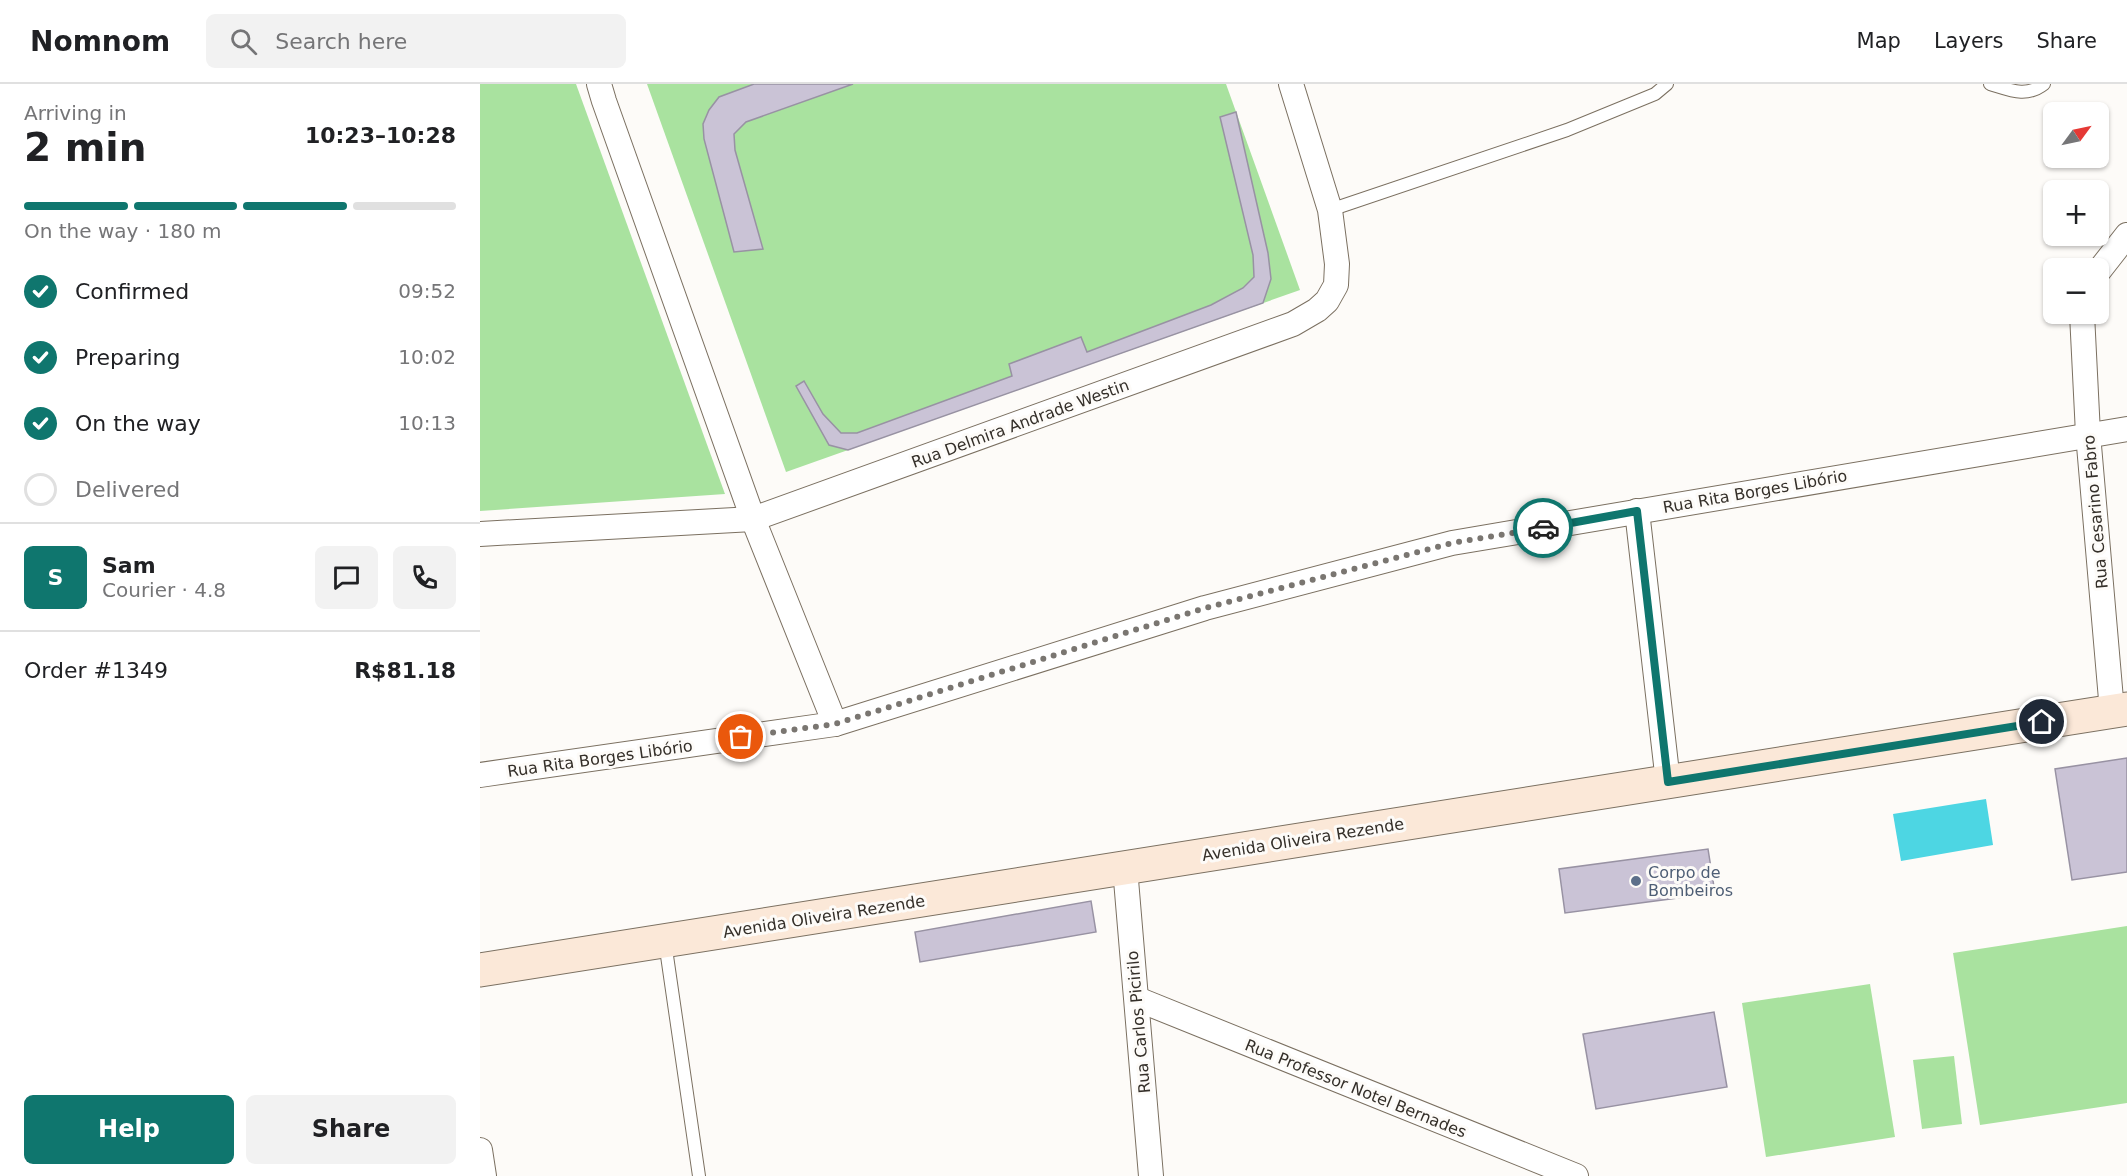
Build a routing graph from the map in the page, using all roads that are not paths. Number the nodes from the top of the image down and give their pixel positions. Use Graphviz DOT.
graph roads {
  1 [pos="599,84"];
  2 [pos="1291,84"];
  3 [pos="1667,84"];
  4 [pos="1990,84"];
  5 [pos="2044,84"];
  6 [pos="1330,210"];
  7 [pos="2127,235"];
  8 [pos="2109,258"];
  9 [pos="2082,324"];
  10 [pos="2127,429"];
  11 [pos="2088,434"];
  12 [pos="1637,511"];
  13 [pos="753,519"];
  14 [pos="480,534"];
  15 [pos="2119,710"];
  16 [pos="835,724"];
  17 [pos="480,775"];
  18 [pos="1668,782"];
  19 [pos="1125,868"];
  20 [pos="665,941"];
  21 [pos="480,970"];
  22 [pos="1137,999"];
  23 [pos="480,1150"];
  24 [pos="484,1176"];
  25 [pos="699,1176"];
  26 [pos="1151,1176"];
  27 [pos="1576,1176"];
  1 -- 13 [label="street"];
  2 -- 6 [label="street, Rua Delmira Andrade Westin"];
  3 -- 6 [label="lane"];
  4 -- 5 [label="lane"];
  6 -- 13 [label="street, Rua Delmira Andrade Westin"];
  7 -- 8 [label="street"];
  9 -- 11 [label="street, Rua Cesarino Fabro"];
  10 -- 11 [label="street, Rua Rita Borges Libório"];
  11 -- 12 [label="street, Rua Rita Borges Libório"];
  11 -- 15 [label="street, Rua Cesarino Fabro"];
  12 -- 16 [label="street, Rua Rita Borges Libório"];
  12 -- 18 [label="street"];
  13 -- 14 [label="street, Rua Delmira Andrade Westin"];
  13 -- 16 [label="street"];
  15 -- 18 [label="main road, Avenida Oliveira Rezende"];
  16 -- 17 [label="street, Rua Rita Borges Libório"];
  18 -- 19 [label="main road, Avenida Oliveira Rezende"];
  19 -- 20 [label="main road, Avenida Oliveira Rezende"];
  19 -- 22 [label="street, Rua Carlos Picirilo"];
  20 -- 21 [label="main road, Avenida Oliveira Rezende"];
  20 -- 25 [label="lane"];
  22 -- 26 [label="street, Rua Carlos Picirilo"];
  22 -- 27 [label="street, Rua Professor Notel Bernades"];
  23 -- 24 [label="street"];
}
